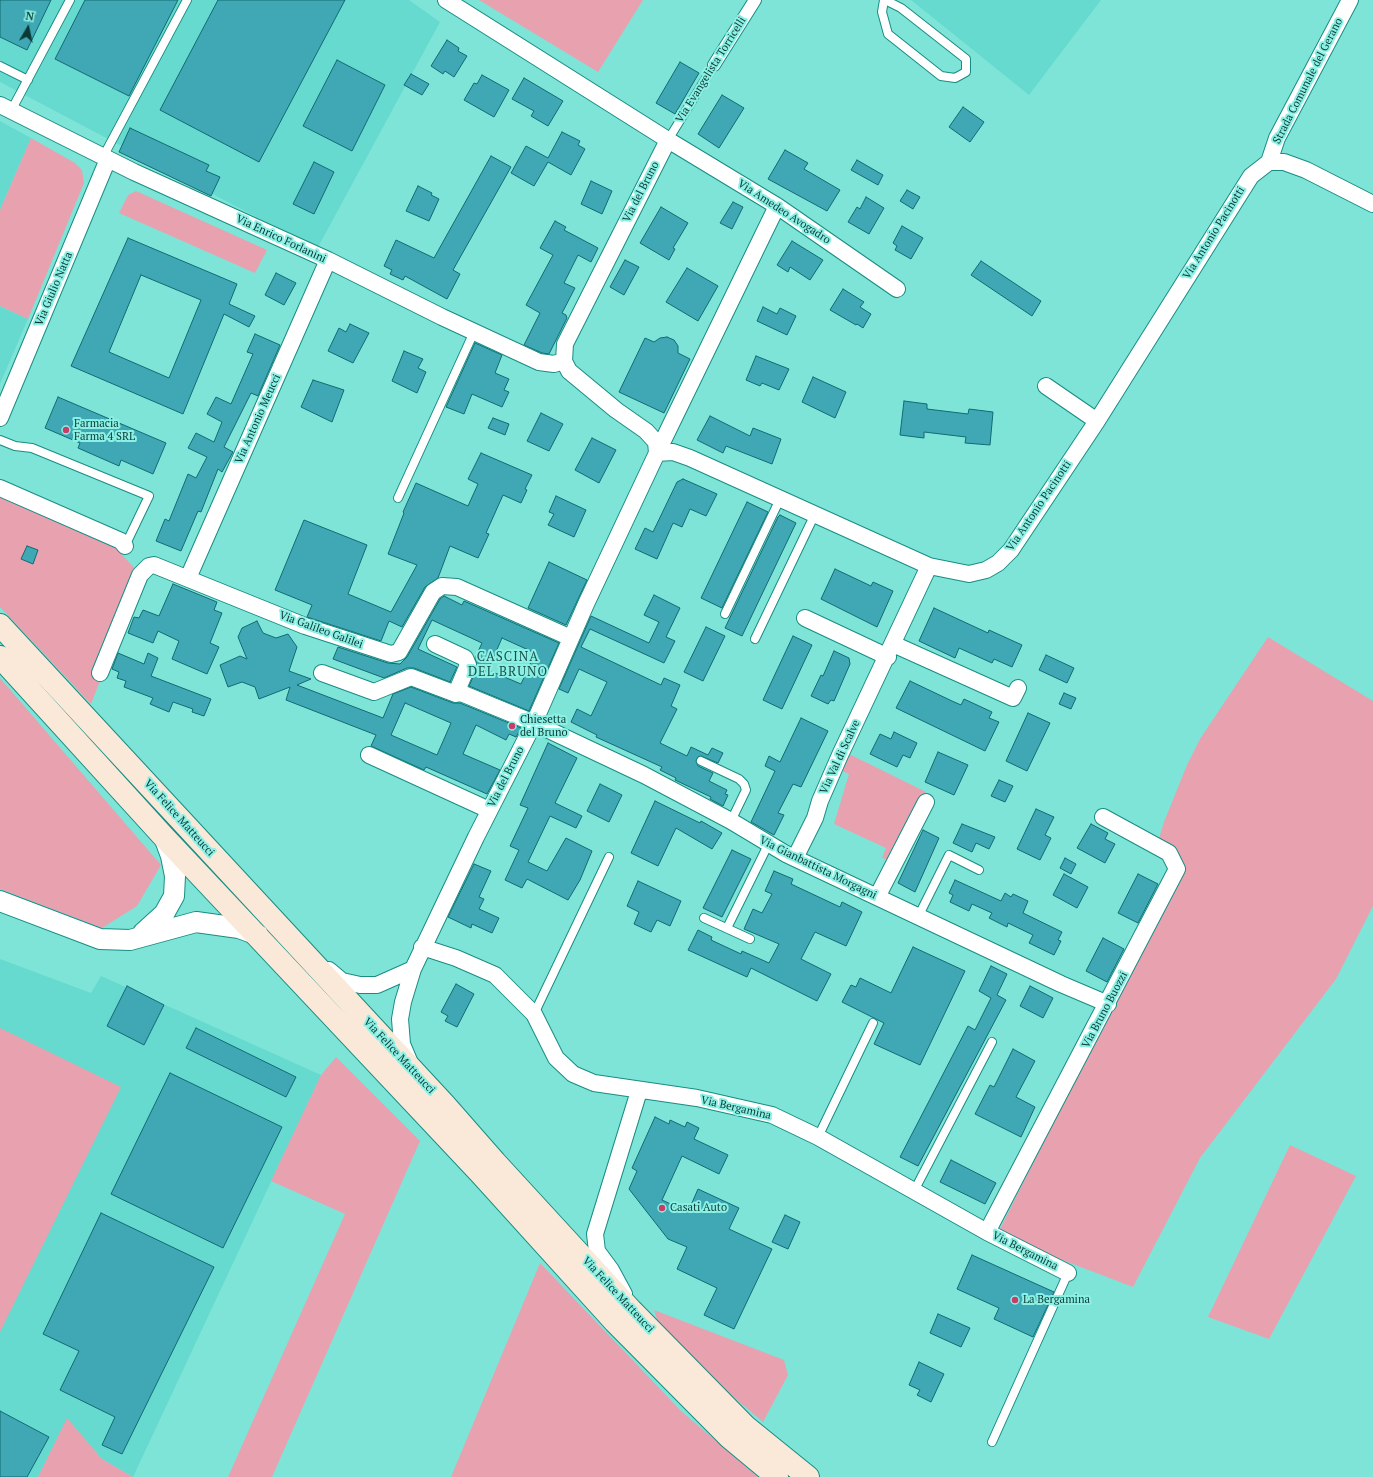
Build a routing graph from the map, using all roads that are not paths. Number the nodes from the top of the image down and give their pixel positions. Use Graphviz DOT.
graph roads {
  1 [pos="70,0"];
  2 [pos="187,0"];
  3 [pos="446,0"];
  4 [pos="755,0"];
  5 [pos="884,0"];
  6 [pos="1350,0"];
  7 [pos="714,65"];
  8 [pos="0,66"];
  9 [pos="28,80"];
  10 [pos="6,108"];
  11 [pos="668,140"];
  12 [pos="106,158"];
  13 [pos="1269,162"];
  14 [pos="1373,204"];
  15 [pos="777,206"];
  16 [pos="328,260"];
  17 [pos="897,289"];
  18 [pos="474,332"];
  19 [pos="564,361"];
  20 [pos="1046,386"];
  21 [pos="0,418"];
  22 [pos="1097,421"];
  23 [pos="0,440"];
  24 [pos="657,453"];
  25 [pos="0,488"];
  26 [pos="398,498"];
  27 [pos="780,498"];
  28 [pos="815,514"];
  29 [pos="125,546"];
  30 [pos="930,566"];
  31 [pos="188,578"];
  32 [pos="725,614"];
  33 [pos="805,618"];
  34 [pos="0,625"];
  35 [pos="571,638"];
  36 [pos="755,639"];
  37 [pos="434,644"];
  38 [pos="890,650"];
  39 [pos="0,657"];
  40 [pos="100,673"];
  41 [pos="322,673"];
  42 [pos="1018,688"];
  43 [pos="461,693"];
  44 [pos="534,723"];
  45 [pos="369,755"];
  46 [pos="701,761"];
  47 [pos="926,802"];
  48 [pos="489,810"];
  49 [pos="1103,817"];
  50 [pos="731,821"];
  51 [pos="164,836"];
  52 [pos="768,845"];
  53 [pos="609,857"];
  54 [pos="795,858"];
  55 [pos="979,870"];
  56 [pos="877,897"];
  57 [pos="0,901"];
  58 [pos="918,917"];
  59 [pos="704,918"];
  60 [pos="727,928"];
  61 [pos="258,935"];
  62 [pos="288,937"];
  63 [pos="750,939"];
  64 [pos="130,940"];
  65 [pos="422,947"];
  66 [pos="413,969"];
  67 [pos="1108,1004"];
  68 [pos="534,1014"];
  69 [pos="872,1023"];
  70 [pos="992,1042"];
  71 [pos="413,1072"];
  72 [pos="639,1091"];
  73 [pos="818,1137"];
  74 [pos="914,1192"];
  75 [pos="988,1232"];
  76 [pos="1068,1273"];
  77 [pos="631,1310"];
  78 [pos="992,1442"];
  79 [pos="777,1477"];
  80 [pos="808,1477"];
  1 -- 9 [label="lane"];
  2 -- 12 [label="lane"];
  3 -- 11 [label="street"];
  4 -- 7 [label="street, Via Evangelista Torricelli"];
  5 -- 5 [label="lane"];
  6 -- 13 [label="street, Strada Comunale del Gerano"];
  7 -- 11 [label="lane, Via Evangelista Torricelli"];
  8 -- 9 [label="lane"];
  9 -- 10 [label="lane"];
  10 -- 12 [label="street, Via Enrico Forlanini"];
  11 -- 15 [label="street, Via Amedeo Avogadro"];
  11 -- 19 [label="street, Via del Bruno"];
  12 -- 16 [label="street, Via Enrico Forlanini"];
  12 -- 21 [label="street, Via Giulio Natta"];
  13 -- 14 [label="street"];
  13 -- 22 [label="street, Via Antonio Pacinotti"];
  15 -- 17 [label="street, Via Amedeo Avogadro"];
  15 -- 24 [label="street, Via del Bruno"];
  16 -- 18 [label="street, Via Enrico Forlanini"];
  16 -- 31 [label="street, Via Antonio Meucci"];
  18 -- 19 [label="street, Via Enrico Forlanini"];
  18 -- 26 [label="lane"];
  19 -- 24 [label="street"];
  20 -- 22 [label="street"];
  22 -- 30 [label="street, Via Antonio Pacinotti"];
  23 -- 29 [label="lane"];
  24 -- 27 [label="street, Via Antonio Pacinotti"];
  24 -- 35 [label="street, Via del Bruno"];
  25 -- 29 [label="street"];
  27 -- 28 [label="street, Via Antonio Pacinotti"];
  27 -- 32 [label="lane"];
  28 -- 30 [label="street, Via Antonio Pacinotti"];
  28 -- 36 [label="lane"];
  30 -- 38 [label="street, Via Val di Scalve"];
  31 -- 35 [label="street, Via Galileo Galilei"];
  31 -- 40 [label="street, Via Galileo Galilei"];
  33 -- 38 [label="street"];
  34 -- 62 [label="main road, Via Felice Matteucci"];
  35 -- 44 [label="street, Via del Bruno"];
  37 -- 43 [label="street"];
  38 -- 42 [label="street"];
  38 -- 54 [label="street, Via Val di Scalve"];
  39 -- 51 [label="main road, Via Felice Matteucci"];
  41 -- 43 [label="street, Via Gianbattista Morgagni"];
  43 -- 44 [label="street, Via Gianbattista Morgagni"];
  44 -- 48 [label="street, Via del Bruno"];
  44 -- 50 [label="street, Via Gianbattista Morgagni"];
  45 -- 48 [label="street"];
  46 -- 50 [label="lane"];
  47 -- 56 [label="street"];
  48 -- 65 [label="street, Via del Bruno"];
  49 -- 67 [label="street, Via Bruno Buozzi"];
  50 -- 52 [label="street, Via Gianbattista Morgagni"];
  51 -- 61 [label="main road, Via Felice Matteucci"];
  51 -- 64 [label="street"];
  52 -- 54 [label="street, Via Gianbattista Morgagni"];
  52 -- 60 [label="lane"];
  53 -- 68 [label="lane"];
  54 -- 56 [label="street, Via Gianbattista Morgagni"];
  55 -- 58 [label="lane"];
  56 -- 58 [label="street, Via Gianbattista Morgagni"];
  57 -- 64 [label="street"];
  58 -- 67 [label="street, Via Gianbattista Morgagni"];
  59 -- 60 [label="lane"];
  60 -- 63 [label="lane"];
  61 -- 64 [label="street"];
  61 -- 79 [label="main road, Via Felice Matteucci"];
  62 -- 66 [label="street"];
  62 -- 71 [label="main road, Via Felice Matteucci"];
  65 -- 66 [label="street, Via del Bruno"];
  65 -- 68 [label="street, Via Bergamina"];
  66 -- 71 [label="street, Via del Bruno"];
  67 -- 75 [label="street, Via Bruno Buozzi"];
  68 -- 72 [label="street, Via Bergamina"];
  69 -- 73 [label="lane"];
  70 -- 74 [label="lane"];
  71 -- 77 [label="main road, Via Felice Matteucci"];
  72 -- 73 [label="street, Via Bergamina"];
  72 -- 77 [label="street"];
  73 -- 74 [label="street, Via Bergamina"];
  74 -- 75 [label="street, Via Bergamina"];
  75 -- 76 [label="street, Via Bergamina"];
  76 -- 78 [label="lane"];
  77 -- 80 [label="main road, Via Felice Matteucci"];
}
